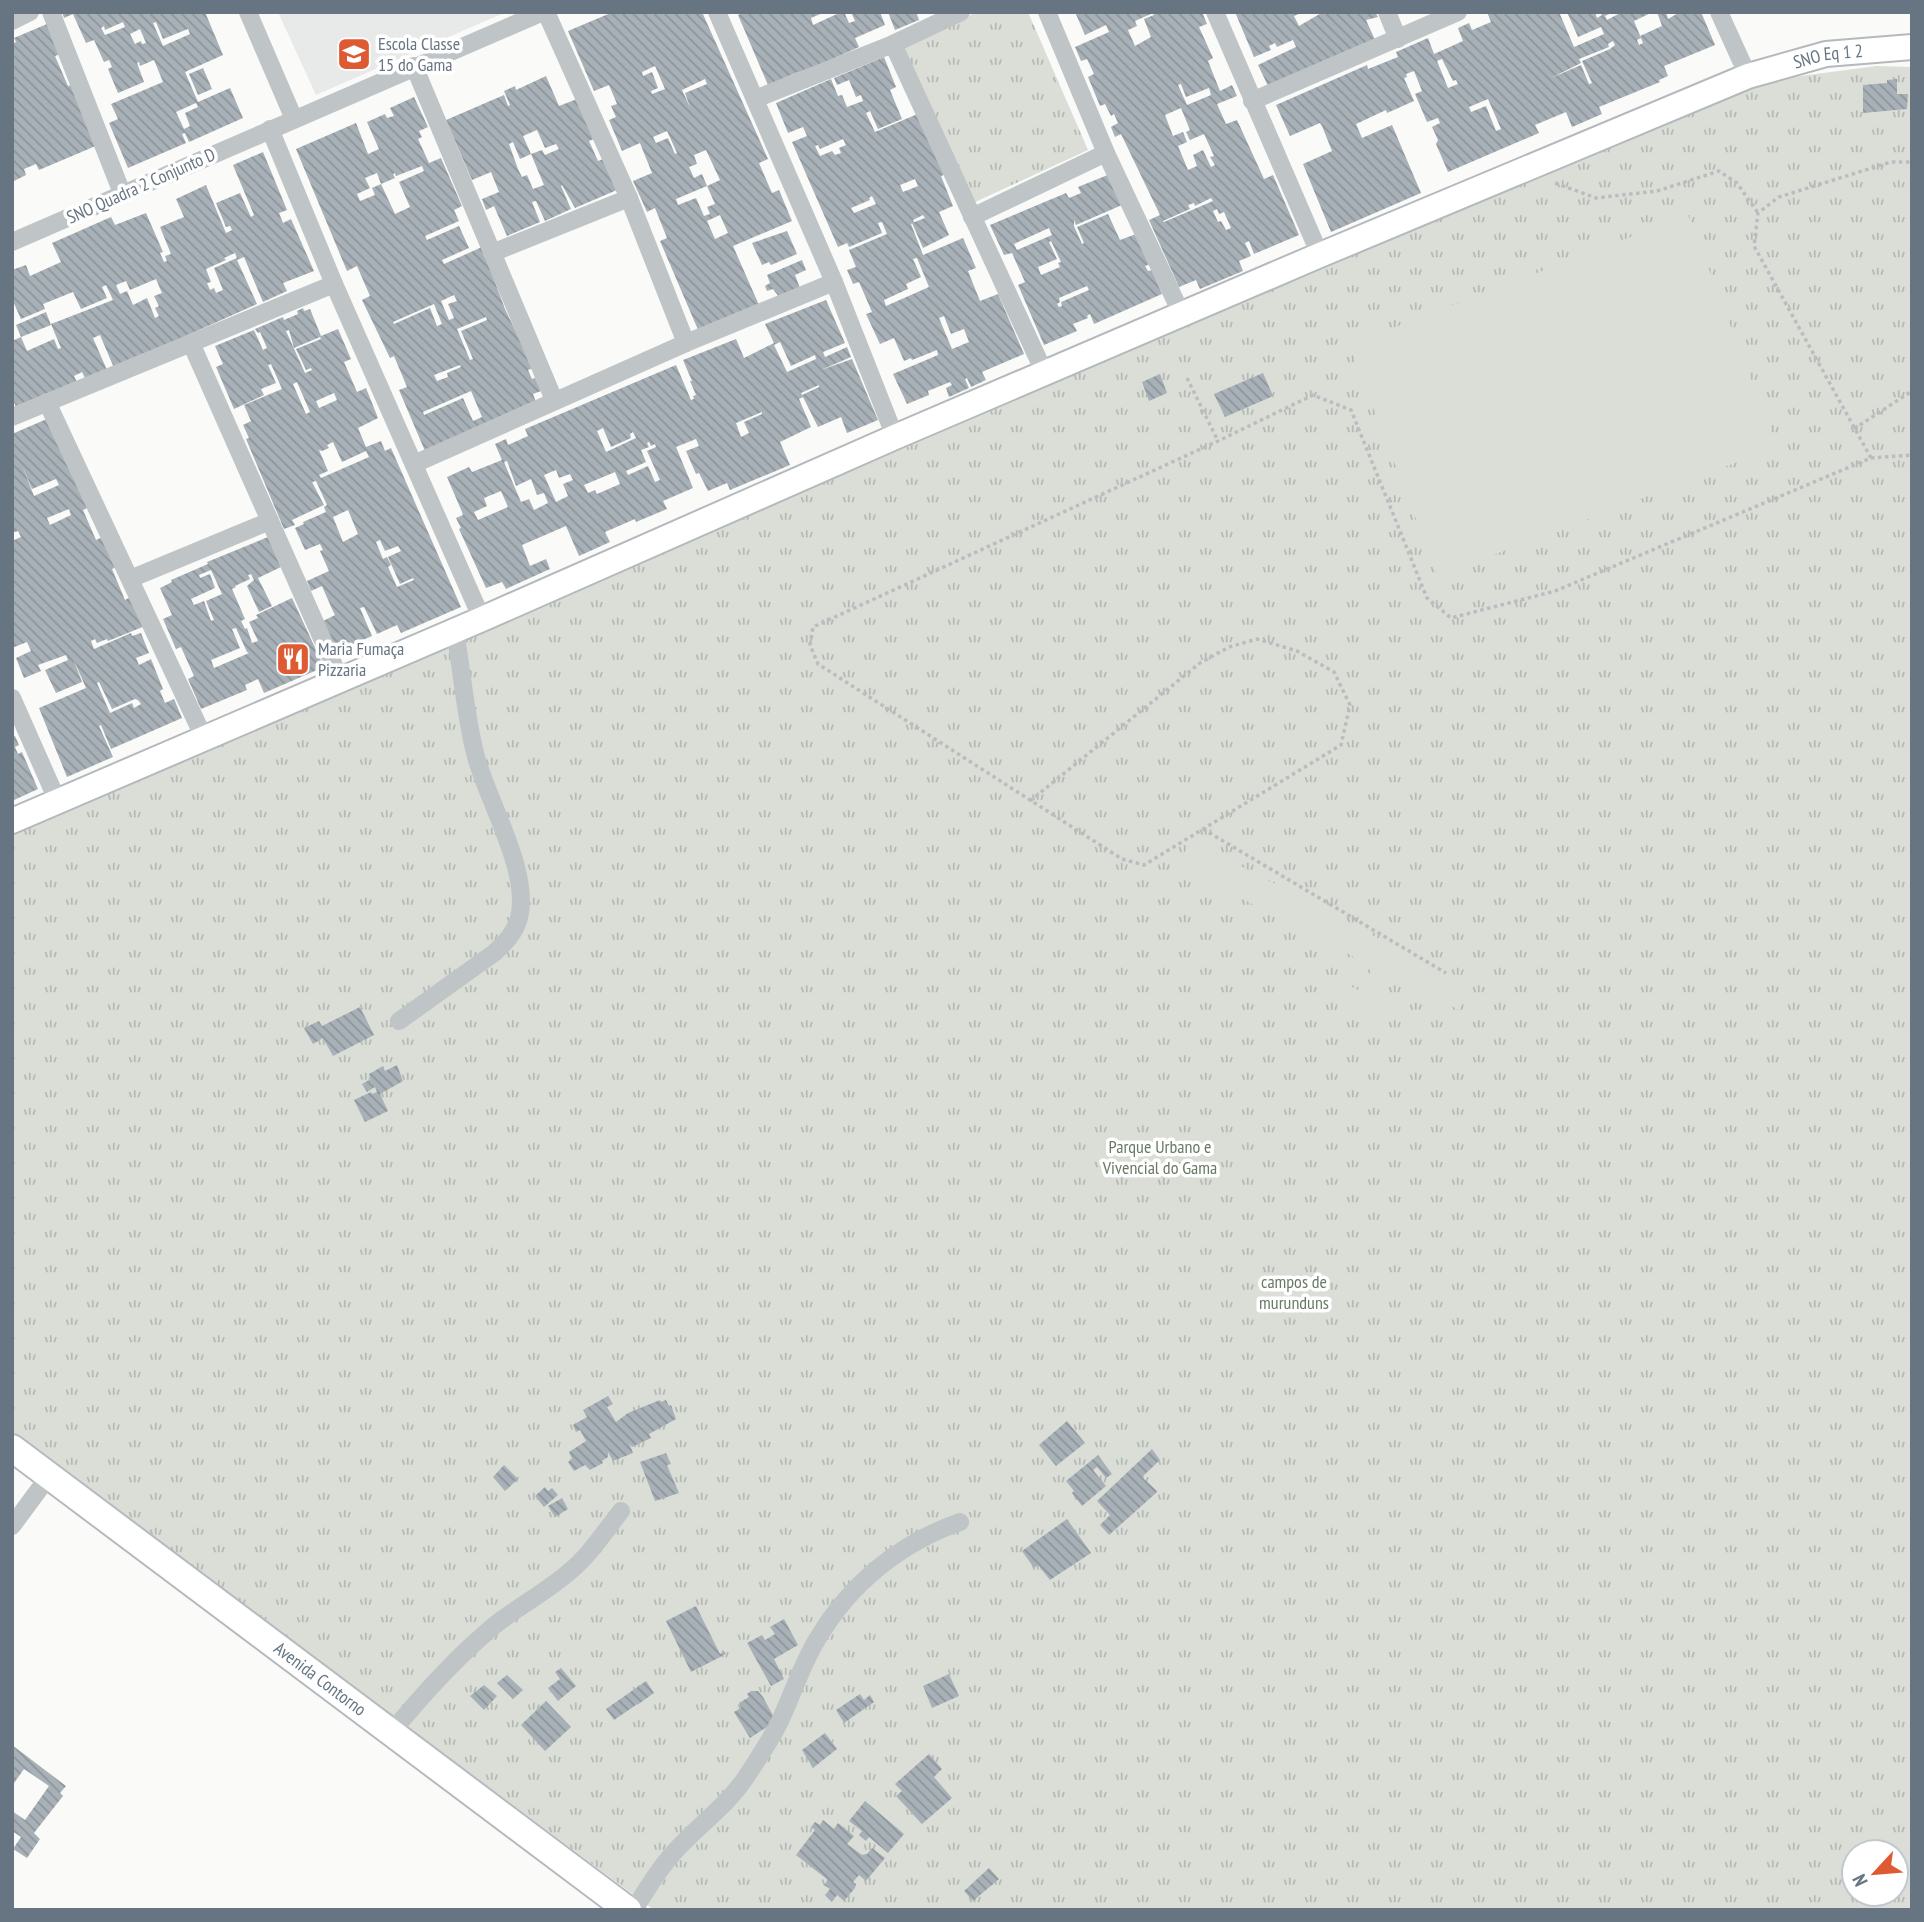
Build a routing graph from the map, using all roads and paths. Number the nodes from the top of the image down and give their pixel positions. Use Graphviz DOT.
graph roads {
  1 [pos="30,12"];
  2 [pos="51,12"];
  3 [pos="248,12"];
  4 [pos="545,12"];
  5 [pos="717,12"];
  6 [pos="961,12"];
  7 [pos="1047,12"];
  8 [pos="1215,12"];
  9 [pos="1387,12"];
  10 [pos="1458,12"];
  11 [pos="1720,12"];
  12 [pos="12,20"];
  13 [pos="1398,39"];
  14 [pos="892,44"];
  15 [pos="1912,47"];
  16 [pos="414,66"];
  17 [pos="1748,76"];
  18 [pos="755,99"];
  19 [pos="1252,101"];
  20 [pos="294,119"];
  21 [pos="270,129"];
  22 [pos="1106,153"];
  23 [pos="1912,162"];
  24 [pos="1522,170"];
  25 [pos="122,193"];
  26 [pos="629,198"];
  27 [pos="1758,213"];
  28 [pos="972,217"];
  29 [pos="12,243"];
  30 [pos="492,253"];
  31 [pos="1320,255"];
  32 [pos="834,282"];
  33 [pos="334,284"];
  34 [pos="1182,316"];
  35 [pos="191,343"];
  36 [pos="686,343"];
  37 [pos="1045,374"];
  38 [pos="1187,378"];
  39 [pos="1912,391"];
  40 [pos="554,400"];
  41 [pos="47,402"];
  42 [pos="12,417"];
  43 [pos="1854,429"];
  44 [pos="895,438"];
  45 [pos="1218,441"];
  46 [pos="1912,456"];
  47 [pos="1871,458"];
  48 [pos="414,464"];
  49 [pos="270,521"];
  50 [pos="130,579"];
  51 [pos="482,619"];
  52 [pos="455,631"];
  53 [pos="340,680"];
  54 [pos="12,698"];
  55 [pos="204,738"];
  56 [pos="1030,800"];
  57 [pos="58,802"];
  58 [pos="12,821"];
  59 [pos="1203,830"];
  60 [pos="1446,973"];
  61 [pos="399,1021"];
  62 [pos="12,1448"];
  63 [pos="49,1476"];
  64 [pos="621,1511"];
  65 [pos="960,1522"];
  66 [pos="12,1526"];
  67 [pos="391,1733"];
  68 [pos="628,1910"];
  69 [pos="634,1910"];
  1 -- 12 [label="street"];
  2 -- 25 [label="street"];
  3 -- 20 [label="street"];
  4 -- 16 [label="street, SNO Quadra 2 Conjunto D"];
  4 -- 26 [label="street"];
  5 -- 18 [label="street"];
  6 -- 14 [label="street"];
  7 -- 22 [label="street"];
  8 -- 19 [label="street"];
  9 -- 13 [label="street"];
  10 -- 13 [label="street"];
  11 -- 17 [label="street"];
  13 -- 19 [label="street"];
  14 -- 18 [label="street"];
  14 -- 28 [label="street"];
  15 -- 17 [label="street, SNO Eq 1 2"];
  16 -- 20 [label="street, SNO Quadra 2 Conjunto D"];
  16 -- 30 [label="street"];
  17 -- 24 [label="street, SNO Eq 1 2"];
  18 -- 32 [label="street"];
  19 -- 31 [label="street"];
  20 -- 21 [label="street, SNO Quadra 2 Conjunto D"];
  21 -- 25 [label="street, SNO Quadra 2 Conjunto D"];
  21 -- 33 [label="street"];
  22 -- 28 [label="street"];
  22 -- 34 [label="street"];
  23 -- 27 [label="path"];
  24 -- 27 [label="path"];
  24 -- 31 [label="street, SNO Eq 1 2"];
  25 -- 29 [label="street, SNO Quadra 2 Conjunto D"];
  26 -- 30 [label="street"];
  26 -- 36 [label="street"];
  27 -- 43 [label="path"];
  28 -- 37 [label="street"];
  30 -- 40 [label="street"];
  31 -- 34 [label="street, SNO Eq 1 2"];
  32 -- 36 [label="street"];
  32 -- 44 [label="street"];
  33 -- 35 [label="street"];
  33 -- 48 [label="street"];
  34 -- 37 [label="street, SNO Eq 1 2"];
  35 -- 41 [label="street"];
  35 -- 49 [label="street"];
  36 -- 40 [label="street"];
  37 -- 44 [label="street, SNO Eq 1 2"];
  38 -- 45 [label="path"];
  39 -- 43 [label="path"];
  40 -- 48 [label="street"];
  41 -- 42 [label="street"];
  41 -- 50 [label="street"];
  43 -- 47 [label="path"];
  44 -- 51 [label="street, SNO Eq 1 2"];
  45 -- 47 [label="path"];
  45 -- 56 [label="path"];
  46 -- 47 [label="path"];
  48 -- 51 [label="street"];
  49 -- 50 [label="street"];
  49 -- 53 [label="street"];
  50 -- 55 [label="street"];
  51 -- 52 [label="street, SNO Eq 1 2"];
  52 -- 53 [label="street, SNO Eq 1 2"];
  52 -- 61 [label="street"];
  53 -- 55 [label="street, SNO Eq 1 2"];
  54 -- 57 [label="street"];
  55 -- 57 [label="street, SNO Eq 1 2"];
  56 -- 59 [label="path"];
  56 -- 59 [label="path"];
  57 -- 58 [label="street, SNO Eq 1 2"];
  59 -- 60 [label="path"];
  62 -- 63 [label="main road, Avenida Contorno"];
  63 -- 66 [label="street"];
  63 -- 67 [label="main road, Avenida Contorno"];
  64 -- 67 [label="street"];
  65 -- 69 [label="street"];
  67 -- 68 [label="main road, Avenida Contorno"];
}
